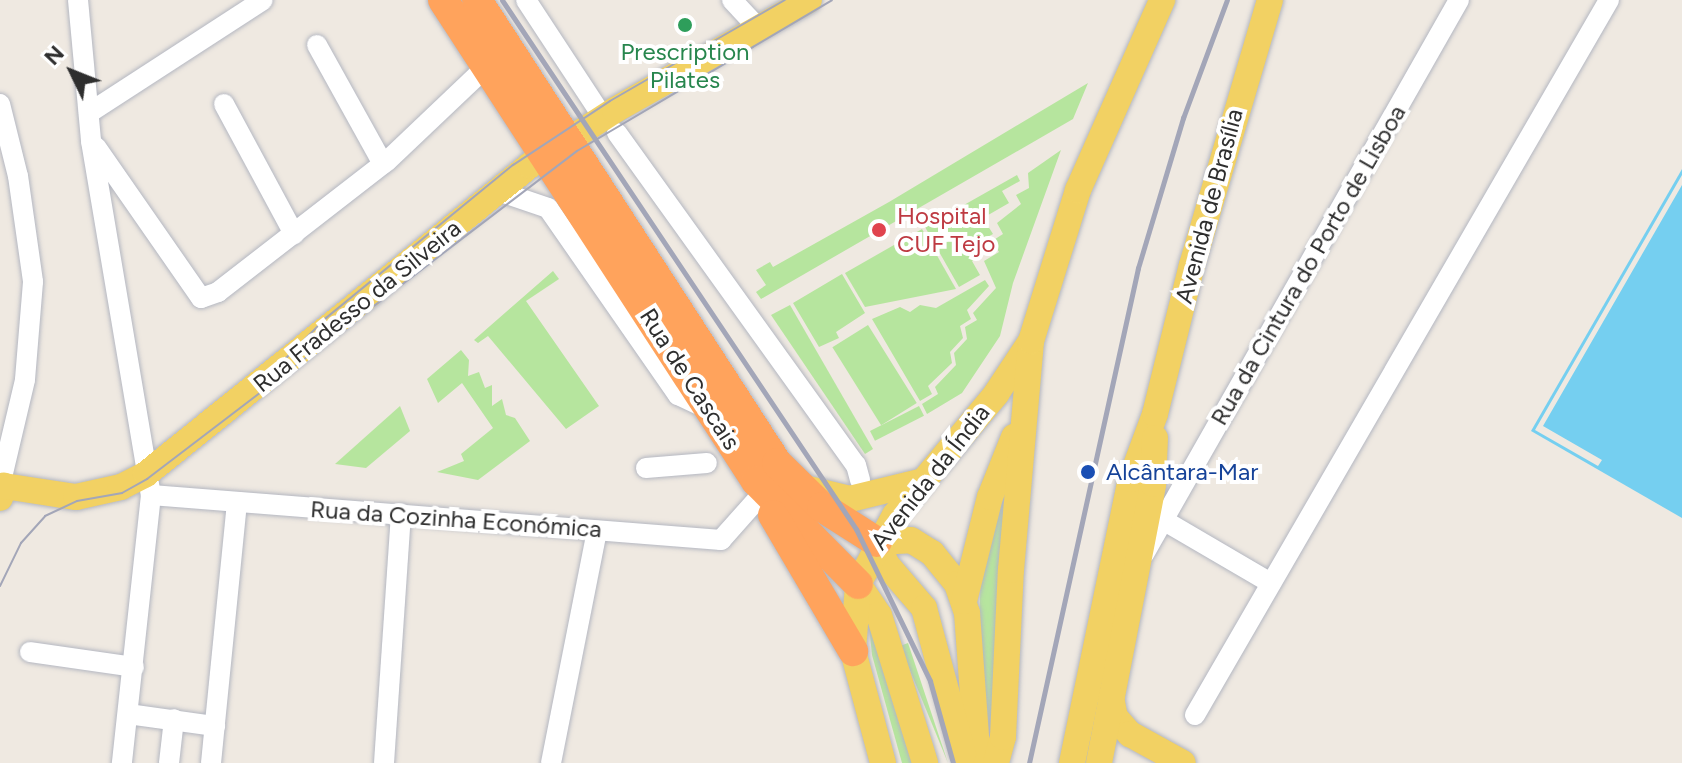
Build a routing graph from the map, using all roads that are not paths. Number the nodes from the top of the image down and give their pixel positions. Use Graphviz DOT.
graph roads {
  1 [pos="78,0"];
  2 [pos="263,0"];
  3 [pos="443,0"];
  4 [pos="477,0"];
  5 [pos="526,0"];
  6 [pos="732,0"];
  7 [pos="809,0"];
  8 [pos="1162,0"];
  9 [pos="1270,0"];
  10 [pos="1459,0"];
  11 [pos="1609,0"];
  12 [pos="759,29"];
  13 [pos="317,45"];
  14 [pos="487,66"];
  15 [pos="0,104"];
  16 [pos="224,104"];
  17 [pos="89,113"];
  18 [pos="610,125"];
  19 [pos="91,141"];
  20 [pos="558,147"];
  21 [pos="7,158"];
  22 [pos="383,164"];
  23 [pos="498,191"];
  24 [pos="294,234"];
  25 [pos="1031,341"];
  26 [pos="1028,404"];
  27 [pos="707,408"];
  28 [pos="1155,414"];
  29 [pos="707,463"];
  30 [pos="646,468"];
  31 [pos="860,480"];
  32 [pos="920,482"];
  33 [pos="148,485"];
  34 [pos="801,487"];
  35 [pos="759,488"];
  36 [pos="1,490"];
  37 [pos="237,502"];
  38 [pos="401,514"];
  39 [pos="1163,520"];
  40 [pos="597,530"];
  41 [pos="877,542"];
  42 [pos="1134,572"];
  43 [pos="1271,583"];
  44 [pos="858,584"];
  45 [pos="964,601"];
  46 [pos="853,651"];
  47 [pos="30,652"];
  48 [pos="134,667"];
  49 [pos="1111,692"];
  50 [pos="128,714"];
  51 [pos="1195,715"];
  52 [pos="174,719"];
  53 [pos="215,726"];
  54 [pos="1077,731"];
  55 [pos="1155,748"];
  56 [pos="924,761"];
  57 [pos="1094,761"];
  58 [pos="122,763"];
  59 [pos="169,763"];
  60 [pos="211,763"];
  61 [pos="384,763"];
  62 [pos="551,763"];
  63 [pos="883,763"];
  64 [pos="965,763"];
  65 [pos="978,763"];
  66 [pos="996,763"];
  67 [pos="1072,763"];
  68 [pos="1183,763"];
  1 -- 17 [label="street"];
  2 -- 17 [label="street"];
  3 -- 14 [label="highway"];
  4 -- 20 [label="highway"];
  5 -- 18 [label="street"];
  6 -- 12 [label="street"];
  7 -- 12 [label="main road, Rua Fradesso da Silveira"];
  8 -- 25 [label="main road, Avenida da Índia"];
  9 -- 28 [label="main road, Avenida de Brasília"];
  10 -- 39 [label="street, Rua da Cintura do Porto de Lisboa"];
  11 -- 43 [label="street"];
  12 -- 18 [label="main road, Rua Fradesso da Silveira"];
  13 -- 22 [label="street"];
  14 -- 20 [label="highway"];
  14 -- 22 [label="street"];
  15 -- 21 [label="street"];
  16 -- 24 [label="street"];
  17 -- 19 [label="street"];
  18 -- 20 [label="main road, Rua Fradesso da Silveira"];
  18 -- 31 [label="street"];
  19 -- 24 [label="street"];
  19 -- 33 [label="street"];
  20 -- 23 [label="main road, Rua Fradesso da Silveira"];
  20 -- 27 [label="highway, Rua de Cascais"];
  20 -- 34 [label="highway, Rua de Cascais"];
  21 -- 36 [label="street"];
  22 -- 24 [label="street"];
  23 -- 27 [label="street"];
  23 -- 33 [label="main road, Rua Fradesso da Silveira"];
  25 -- 26 [label="main road, Avenida da Índia"];
  25 -- 32 [label="main road, Avenida da Índia"];
  26 -- 45 [label="main road"];
  26 -- 66 [label="main road, Avenida da Índia"];
  27 -- 35 [label="highway, Rua de Cascais"];
  28 -- 42 [label="main road, Avenida de Brasília"];
  28 -- 54 [label="main road, Avenida de Brasília"];
  29 -- 30 [label="street"];
  32 -- 34 [label="main road"];
  32 -- 41 [label="main road, Avenida da Índia"];
  33 -- 36 [label="main road, Rua Fradesso da Silveira"];
  33 -- 37 [label="street, Rua da Cozinha Económica"];
  33 -- 48 [label="street"];
  34 -- 41 [label="highway, Rua de Cascais"];
  35 -- 40 [label="street, Rua da Cozinha Económica"];
  35 -- 44 [label="highway, Rua de Cascais"];
  35 -- 46 [label="highway"];
  37 -- 38 [label="street, Rua da Cozinha Económica"];
  37 -- 53 [label="street"];
  38 -- 40 [label="street, Rua da Cozinha Económica"];
  38 -- 61 [label="street"];
  39 -- 42 [label="street, Rua da Cintura do Porto de Lisboa"];
  39 -- 43 [label="street"];
  40 -- 62 [label="street"];
  41 -- 44 [label="main road, Avenida da Índia"];
  41 -- 45 [label="main road"];
  41 -- 64 [label="main road"];
  42 -- 49 [label="main road, Avenida de Brasília"];
  43 -- 51 [label="street"];
  44 -- 46 [label="main road, Avenida da Índia"];
  44 -- 56 [label="main road"];
  45 -- 65 [label="main road"];
  46 -- 63 [label="main road, Avenida da Índia"];
  47 -- 48 [label="street"];
  48 -- 50 [label="street"];
  49 -- 55 [label="main road"];
  49 -- 57 [label="main road, Avenida de Brasília"];
  50 -- 52 [label="street"];
  50 -- 58 [label="street"];
  52 -- 53 [label="street"];
  52 -- 59 [label="street"];
  53 -- 60 [label="street"];
  54 -- 57 [label="main road"];
  54 -- 67 [label="main road, Avenida de Brasília"];
  55 -- 57 [label="main road"];
  55 -- 68 [label="main road"];
}
